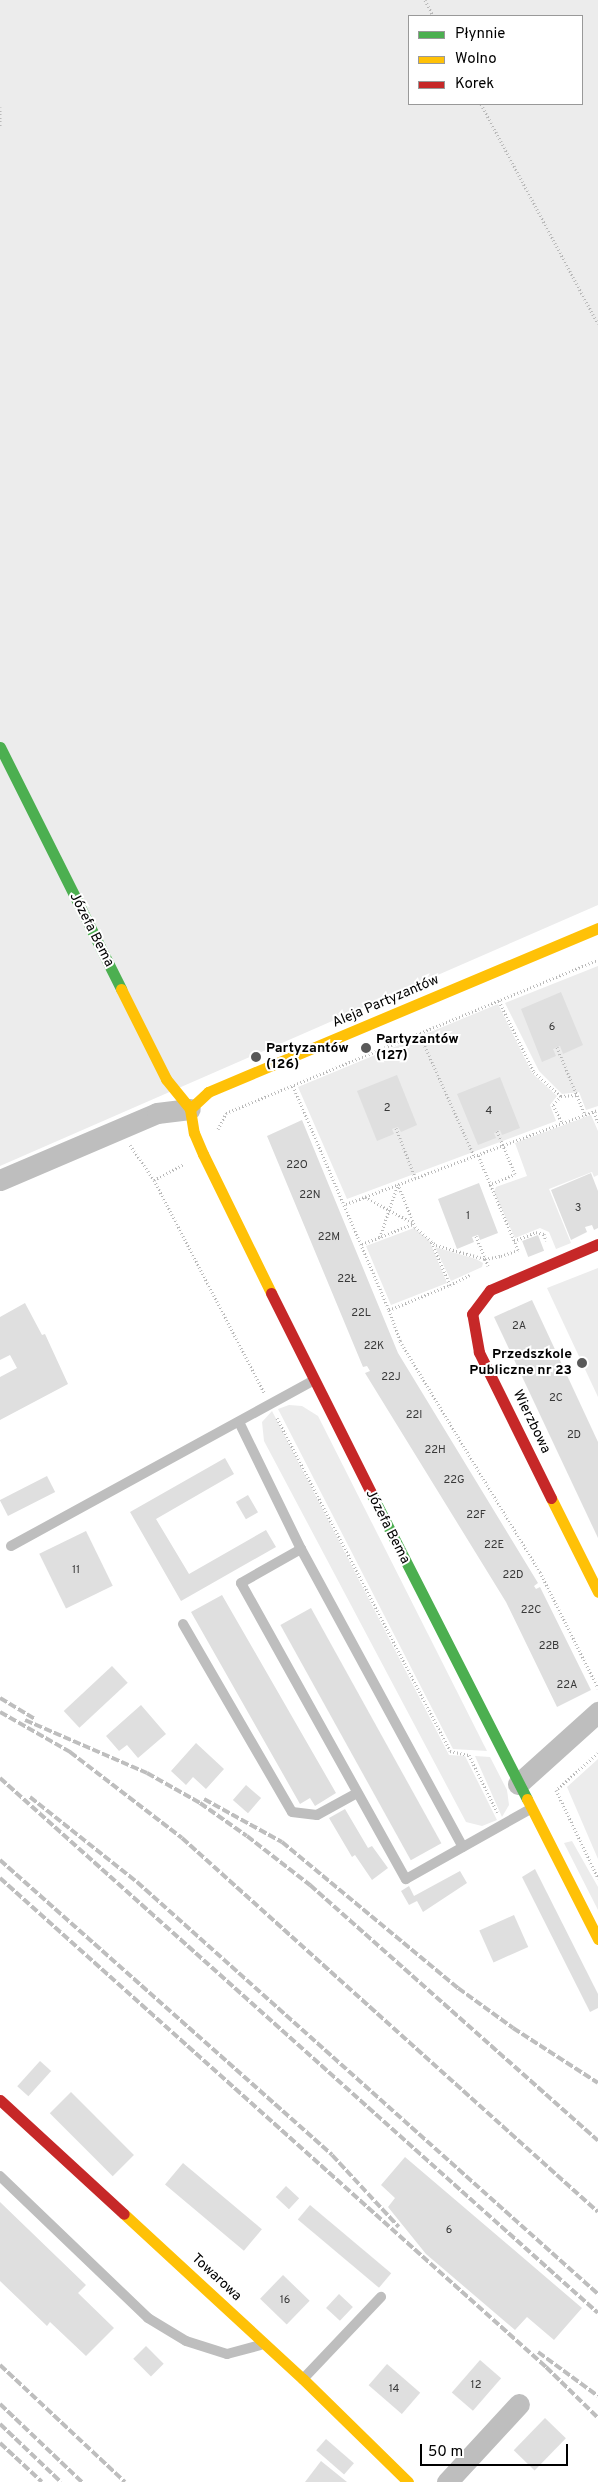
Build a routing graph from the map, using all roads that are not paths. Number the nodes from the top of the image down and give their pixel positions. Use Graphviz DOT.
graph roads {
  1 [pos="0,747"];
  2 [pos="598,928"];
  3 [pos="190,1109"];
  4 [pos="0,1180"];
  5 [pos="598,1244"];
  6 [pos="314,1381"];
  7 [pos="239,1422"];
  8 [pos="11,1546"];
  9 [pos="301,1549"];
  10 [pos="598,1592"];
  11 [pos="183,1624"];
  12 [pos="598,1712"];
  13 [pos="518,1784"];
  14 [pos="357,1793"];
  15 [pos="531,1808"];
  16 [pos="463,1847"];
  17 [pos="598,1939"];
  18 [pos="0,2100"];
  19 [pos="0,2176"];
  20 [pos="381,2297"];
  21 [pos="265,2344"];
  22 [pos="303,2379"];
  23 [pos="519,2404"];
  24 [pos="408,2482"];
  25 [pos="447,2482"];
  1 -- 3 [label="street, Józefa Bema"];
  2 -- 3 [label="street, Aleja Partyzantów"];
  3 -- 4 [label="street"];
  3 -- 6 [label="street, Józefa Bema"];
  5 -- 10 [label="street, Wierzbowa"];
  6 -- 7 [label="lane"];
  6 -- 13 [label="street, Józefa Bema"];
  7 -- 8 [label="lane"];
  7 -- 9 [label="lane"];
  9 -- 14 [label="lane"];
  9 -- 16 [label="lane"];
  11 -- 14 [label="lane"];
  12 -- 13 [label="street"];
  13 -- 15 [label="street, Józefa Bema"];
  14 -- 16 [label="lane"];
  15 -- 16 [label="lane"];
  15 -- 17 [label="street, Józefa Bema"];
  18 -- 21 [label="street, Towarowa"];
  19 -- 21 [label="lane"];
  20 -- 22 [label="lane"];
  21 -- 22 [label="street, Towarowa"];
  22 -- 24 [label="street, Towarowa"];
  23 -- 25 [label="street"];
}
